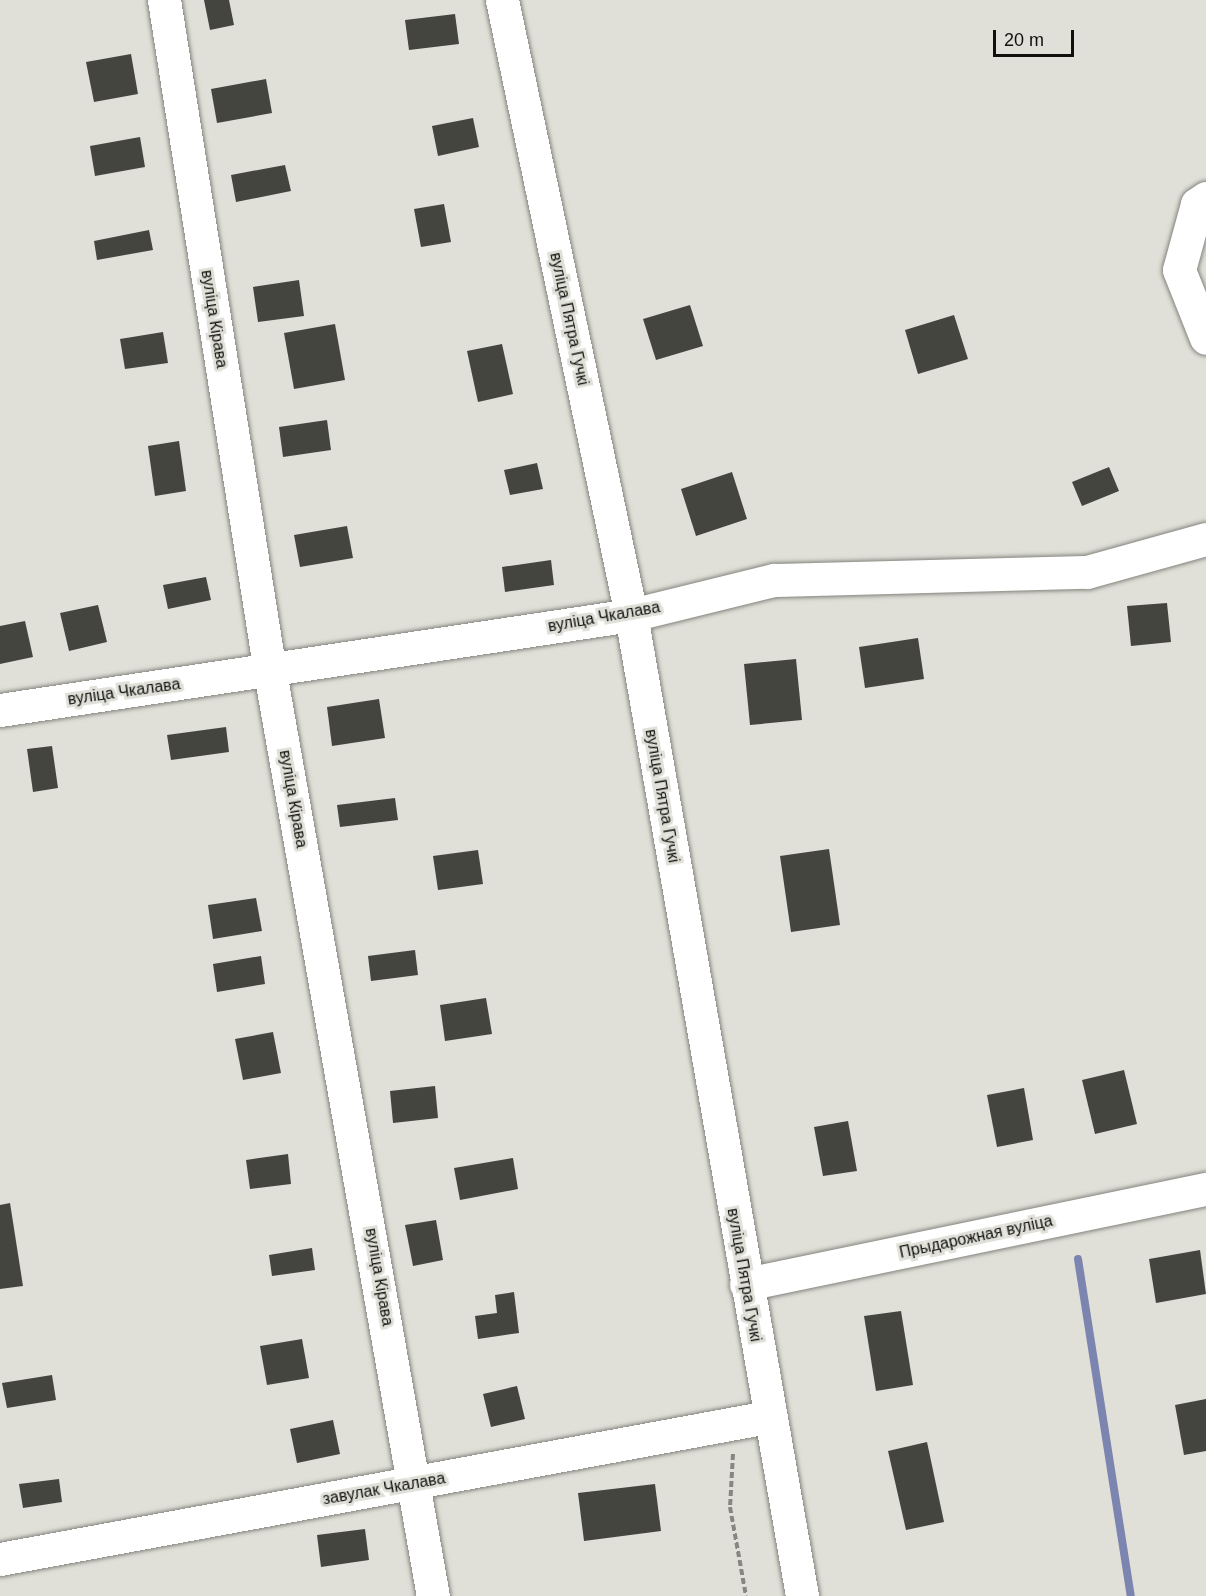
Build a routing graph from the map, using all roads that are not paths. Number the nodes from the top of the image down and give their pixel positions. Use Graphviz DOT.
graph roads {
  1 [pos="164,0"];
  2 [pos="502,0"];
  3 [pos="1201,201"];
  4 [pos="1206,338"];
  5 [pos="1206,539"];
  6 [pos="631,615"];
  7 [pos="270,672"];
  8 [pos="0,710"];
  9 [pos="1206,1189"];
  10 [pos="746,1284"];
  11 [pos="768,1417"];
  12 [pos="416,1484"];
  13 [pos="0,1559"];
  14 [pos="433,1596"];
  15 [pos="802,1596"];
  1 -- 7 [label="street, вуліца Кірава"];
  2 -- 6 [label="street, вуліца Пятра Гучкі"];
  3 -- 4 [label="street"];
  5 -- 6 [label="street, вуліца Чкалава"];
  6 -- 7 [label="street, вуліца Чкалава"];
  6 -- 10 [label="street, вуліца Пятра Гучкі"];
  7 -- 8 [label="street, вуліца Чкалава"];
  7 -- 12 [label="street, вуліца Кірава"];
  9 -- 10 [label="street, Прыдарожная вуліца"];
  10 -- 11 [label="street, вуліца Пятра Гучкі"];
  11 -- 12 [label="street, завулак Чкалава"];
  11 -- 15 [label="street, вуліца Пятра Гучкі"];
  12 -- 13 [label="street, завулак Чкалава"];
  12 -- 14 [label="street, вуліца Кірава"];
}
